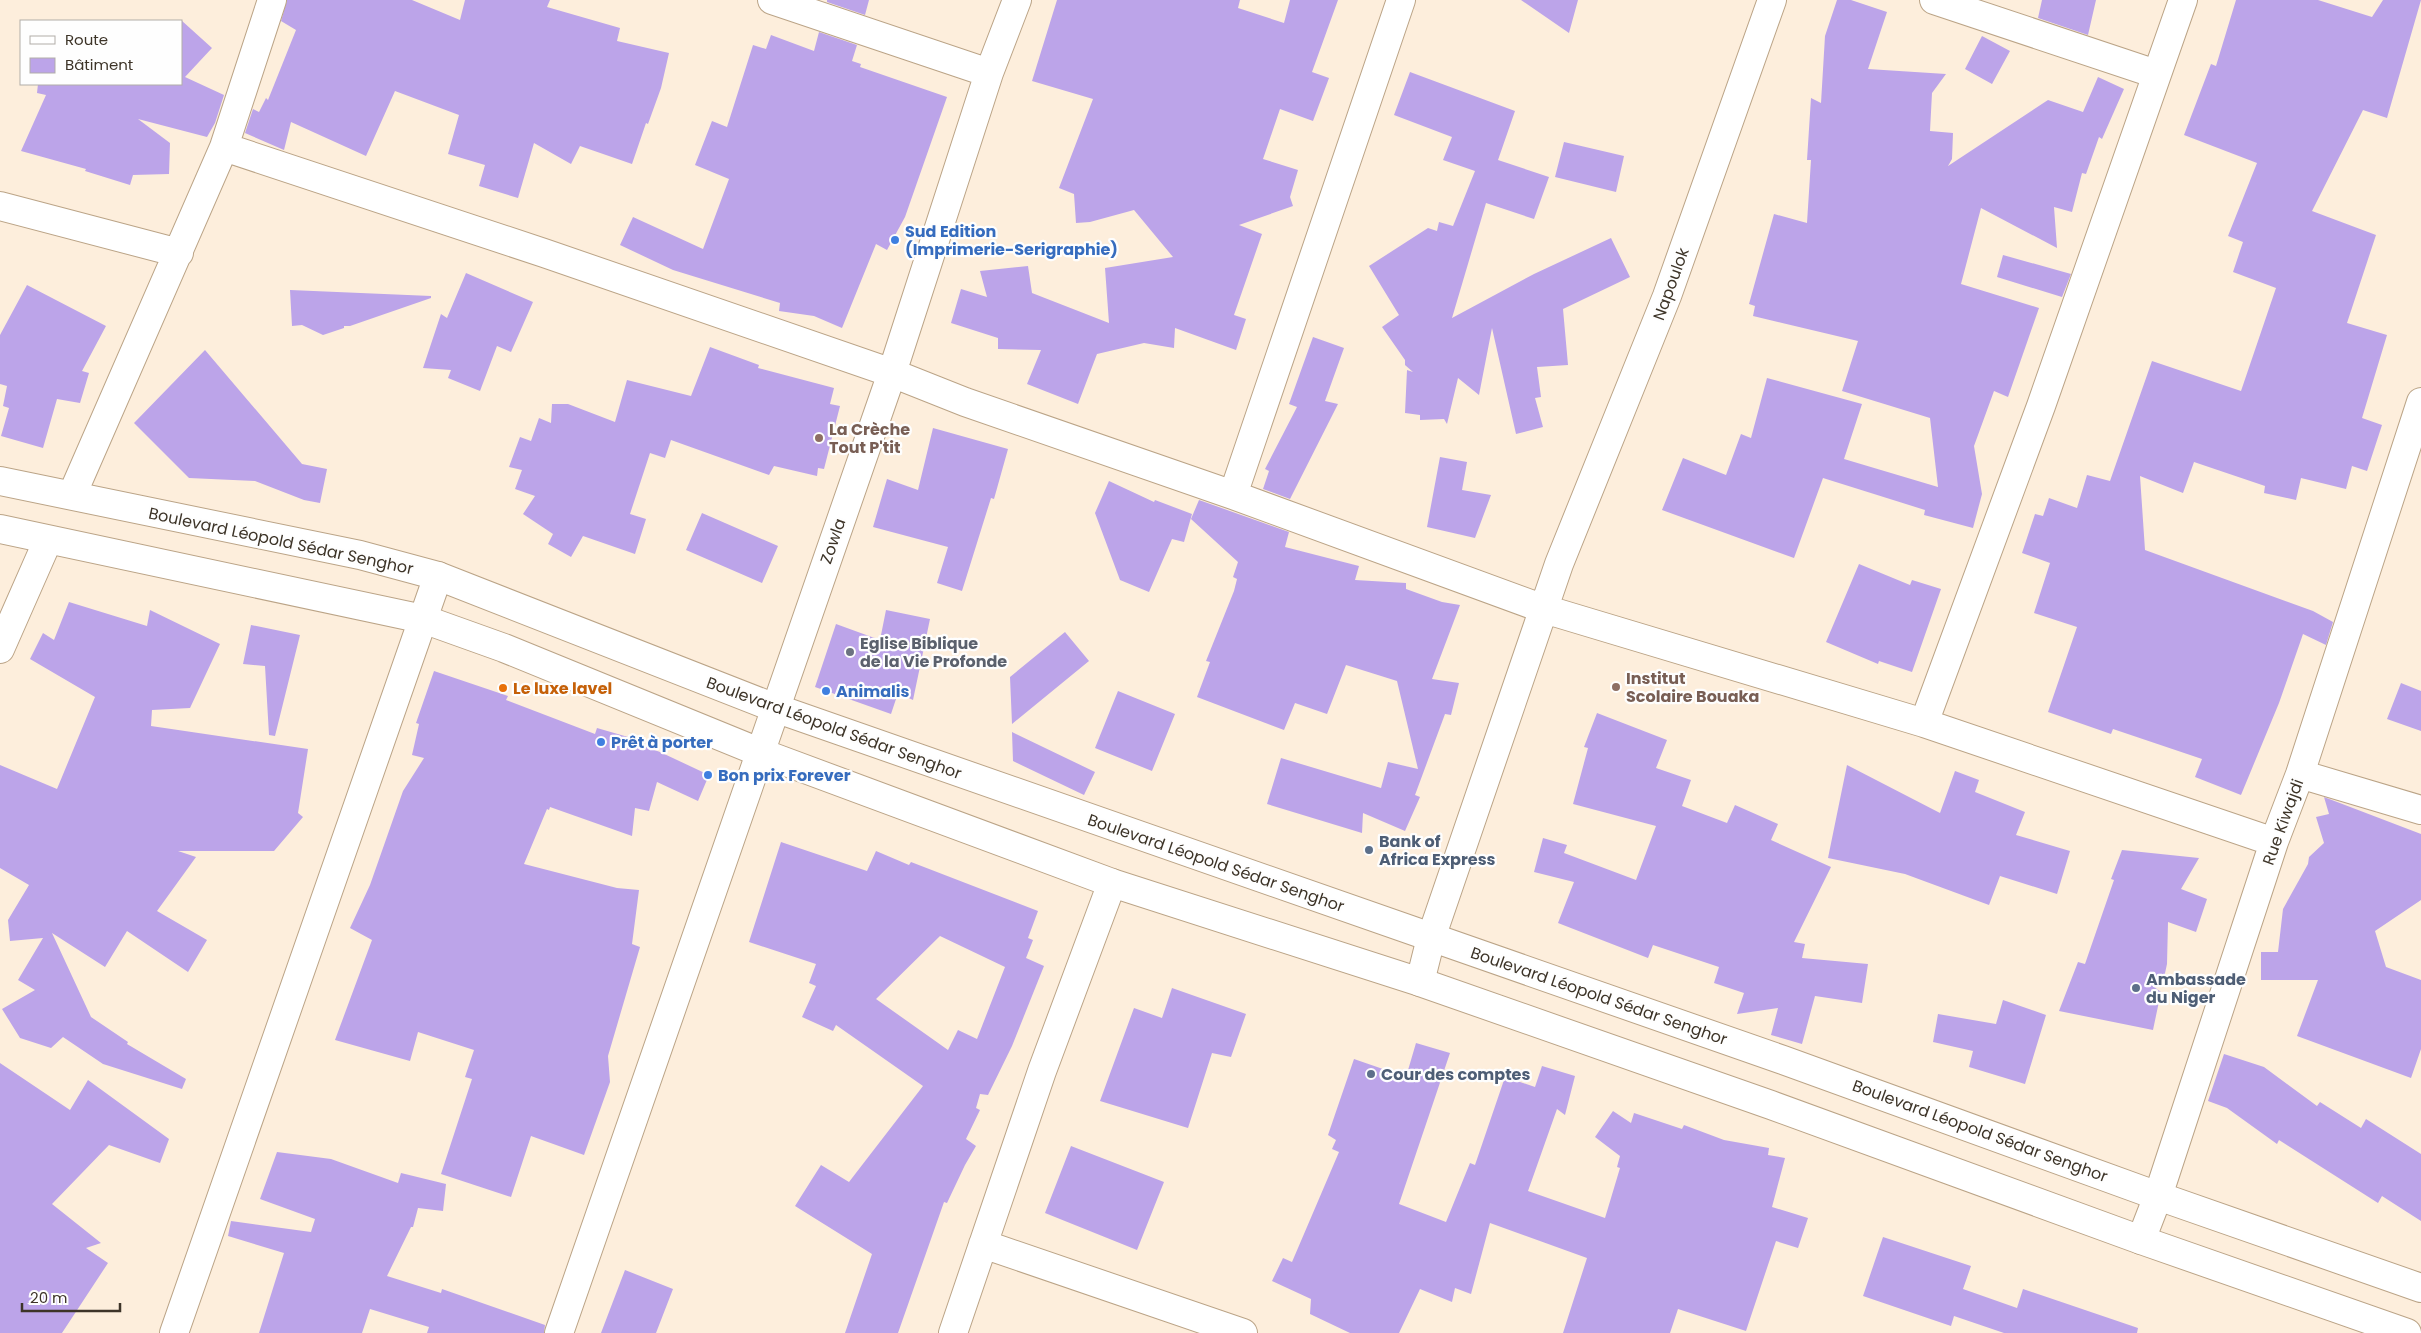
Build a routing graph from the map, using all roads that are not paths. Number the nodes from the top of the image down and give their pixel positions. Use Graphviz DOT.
graph roads {
  1 [pos="272,0"];
  2 [pos="772,0"];
  3 [pos="1016,0"];
  4 [pos="1401,0"];
  5 [pos="1772,0"];
  6 [pos="1934,0"];
  7 [pos="2184,0"];
  8 [pos="989,73"];
  9 [pos="2156,74"];
  10 [pos="224,147"];
  11 [pos="0,206"];
  12 [pos="179,253"];
  13 [pos="892,373"];
  14 [pos="2421,402"];
  15 [pos="0,481"];
  16 [pos="72,495"];
  17 [pos="1233,495"];
  18 [pos="0,529"];
  19 [pos="48,540"];
  20 [pos="438,576"];
  21 [pos="1544,609"];
  22 [pos="423,619"];
  23 [pos="0,649"];
  24 [pos="775,708"];
  25 [pos="1924,723"];
  26 [pos="759,752"];
  27 [pos="2300,774"];
  28 [pos="2421,810"];
  29 [pos="2274,842"];
  30 [pos="1112,883"];
  31 [pos="1431,938"];
  32 [pos="1420,982"];
  33 [pos="2158,1196"];
  34 [pos="2141,1240"];
  35 [pos="983,1244"];
  36 [pos="2421,1288"];
  37 [pos="174,1333"];
  38 [pos="559,1333"];
  39 [pos="954,1333"];
  40 [pos="1243,1333"];
  41 [pos="2407,1333"];
  1 -- 10 [label="street"];
  2 -- 8 [label="street"];
  3 -- 8 [label="street, Zowla"];
  4 -- 17 [label="street"];
  5 -- 21 [label="street, Napoulok"];
  6 -- 9 [label="street"];
  7 -- 9 [label="street"];
  8 -- 13 [label="street, Zowla"];
  9 -- 25 [label="street"];
  10 -- 12 [label="street"];
  10 -- 13 [label="street"];
  11 -- 12 [label="street"];
  12 -- 16 [label="street"];
  13 -- 17 [label="street"];
  13 -- 24 [label="street, Zowla"];
  14 -- 27 [label="street, Rue Kiwajdi"];
  15 -- 16 [label="street, Boulevard Léopold Sédar Senghor"];
  16 -- 20 [label="street, Boulevard Léopold Sédar Senghor"];
  17 -- 21 [label="street"];
  18 -- 19 [label="street"];
  19 -- 22 [label="street"];
  19 -- 23 [label="street"];
  20 -- 22 [label="street"];
  20 -- 24 [label="street, Boulevard Léopold Sédar Senghor"];
  21 -- 25 [label="street"];
  21 -- 31 [label="street, Napoulok"];
  22 -- 26 [label="street"];
  22 -- 37 [label="street"];
  24 -- 26 [label="street, Zowla"];
  24 -- 31 [label="street, Boulevard Léopold Sédar Senghor"];
  25 -- 29 [label="street"];
  26 -- 30 [label="street"];
  26 -- 38 [label="street, Zowla"];
  27 -- 28 [label="street"];
  27 -- 29 [label="street, Rue Kiwajdi"];
  29 -- 33 [label="street, Rue Kiwajdi"];
  30 -- 32 [label="street"];
  30 -- 35 [label="street"];
  31 -- 32 [label="street, Napoulok"];
  31 -- 33 [label="street, Boulevard Léopold Sédar Senghor"];
  32 -- 34 [label="street"];
  33 -- 34 [label="street, Rue Kiwajdi"];
  33 -- 36 [label="street, Boulevard Léopold Sédar Senghor"];
  34 -- 41 [label="street"];
  35 -- 39 [label="street"];
  35 -- 40 [label="street"];
}
